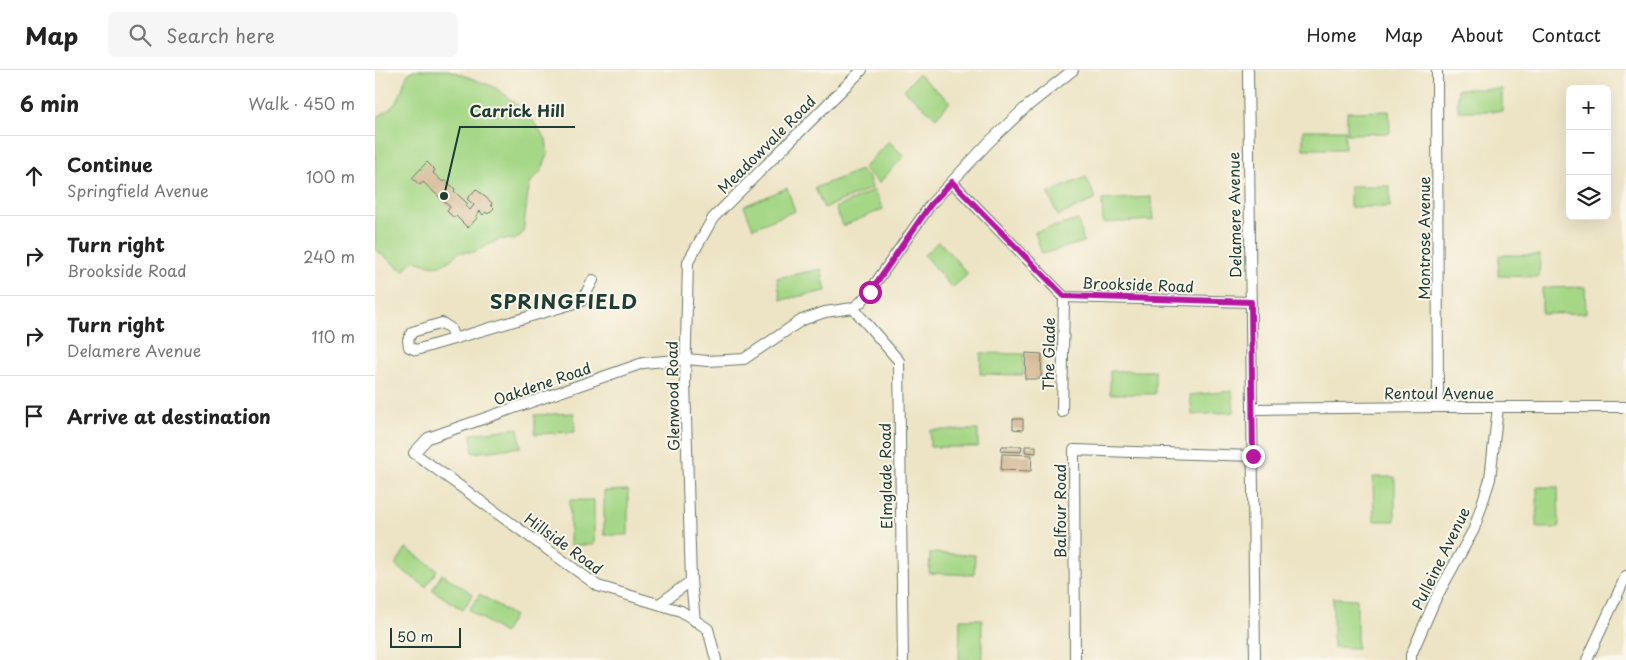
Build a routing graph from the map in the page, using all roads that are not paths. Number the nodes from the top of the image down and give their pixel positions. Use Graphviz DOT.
graph roads {
  1 [pos="862,70"];
  2 [pos="1073,70"];
  3 [pos="1248,70"];
  4 [pos="1437,70"];
  5 [pos="952,182"];
  6 [pos="713,218"];
  7 [pos="593,280"];
  8 [pos="1064,296"];
  9 [pos="1251,302"];
  10 [pos="853,308"];
  11 [pos="454,338"];
  12 [pos="686,359"];
  13 [pos="1438,407"];
  14 [pos="1498,407"];
  15 [pos="1626,407"];
  16 [pos="1252,409"];
  17 [pos="1062,412"];
  18 [pos="414,453"];
  19 [pos="1253,456"];
  20 [pos="1626,576"];
  21 [pos="691,581"];
  22 [pos="659,604"];
  23 [pos="695,621"];
  24 [pos="716,660"];
  25 [pos="903,660"];
  26 [pos="1075,660"];
  27 [pos="1255,660"];
  28 [pos="1411,660"];
  29 [pos="1587,660"];
  1 -- 6 [label="street, Meadowvale Road"];
  2 -- 5 [label="street"];
  3 -- 9 [label="street, Delamere Avenue"];
  4 -- 13 [label="street, Montrose Avenue"];
  5 -- 8 [label="street, Brookside Road"];
  5 -- 10 [label="street"];
  6 -- 12 [label="street, Glenwood Road"];
  7 -- 11 [label="street"];
  8 -- 9 [label="street, Brookside Road"];
  8 -- 17 [label="street, The Glade"];
  9 -- 16 [label="street, Delamere Avenue"];
  10 -- 12 [label="street, Oakdene Road"];
  10 -- 25 [label="street, Elmglade Road"];
  12 -- 18 [label="street, Oakdene Road"];
  12 -- 21 [label="street, Glenwood Road"];
  13 -- 14 [label="street, Rentoul Avenue"];
  13 -- 16 [label="street, Rentoul Avenue"];
  14 -- 15 [label="street, Rentoul Avenue"];
  14 -- 28 [label="street, Pulleine Avenue"];
  16 -- 19 [label="street, Delamere Avenue"];
  18 -- 22 [label="street, Hillside Road"];
  19 -- 26 [label="street, Balfour Road"];
  19 -- 27 [label="street, Delamere Avenue"];
  20 -- 29 [label="street"];
  21 -- 22 [label="street"];
  21 -- 23 [label="street, Glenwood Road"];
  22 -- 23 [label="street, Hillside Road"];
  23 -- 24 [label="street, Hillside Road"];
}
